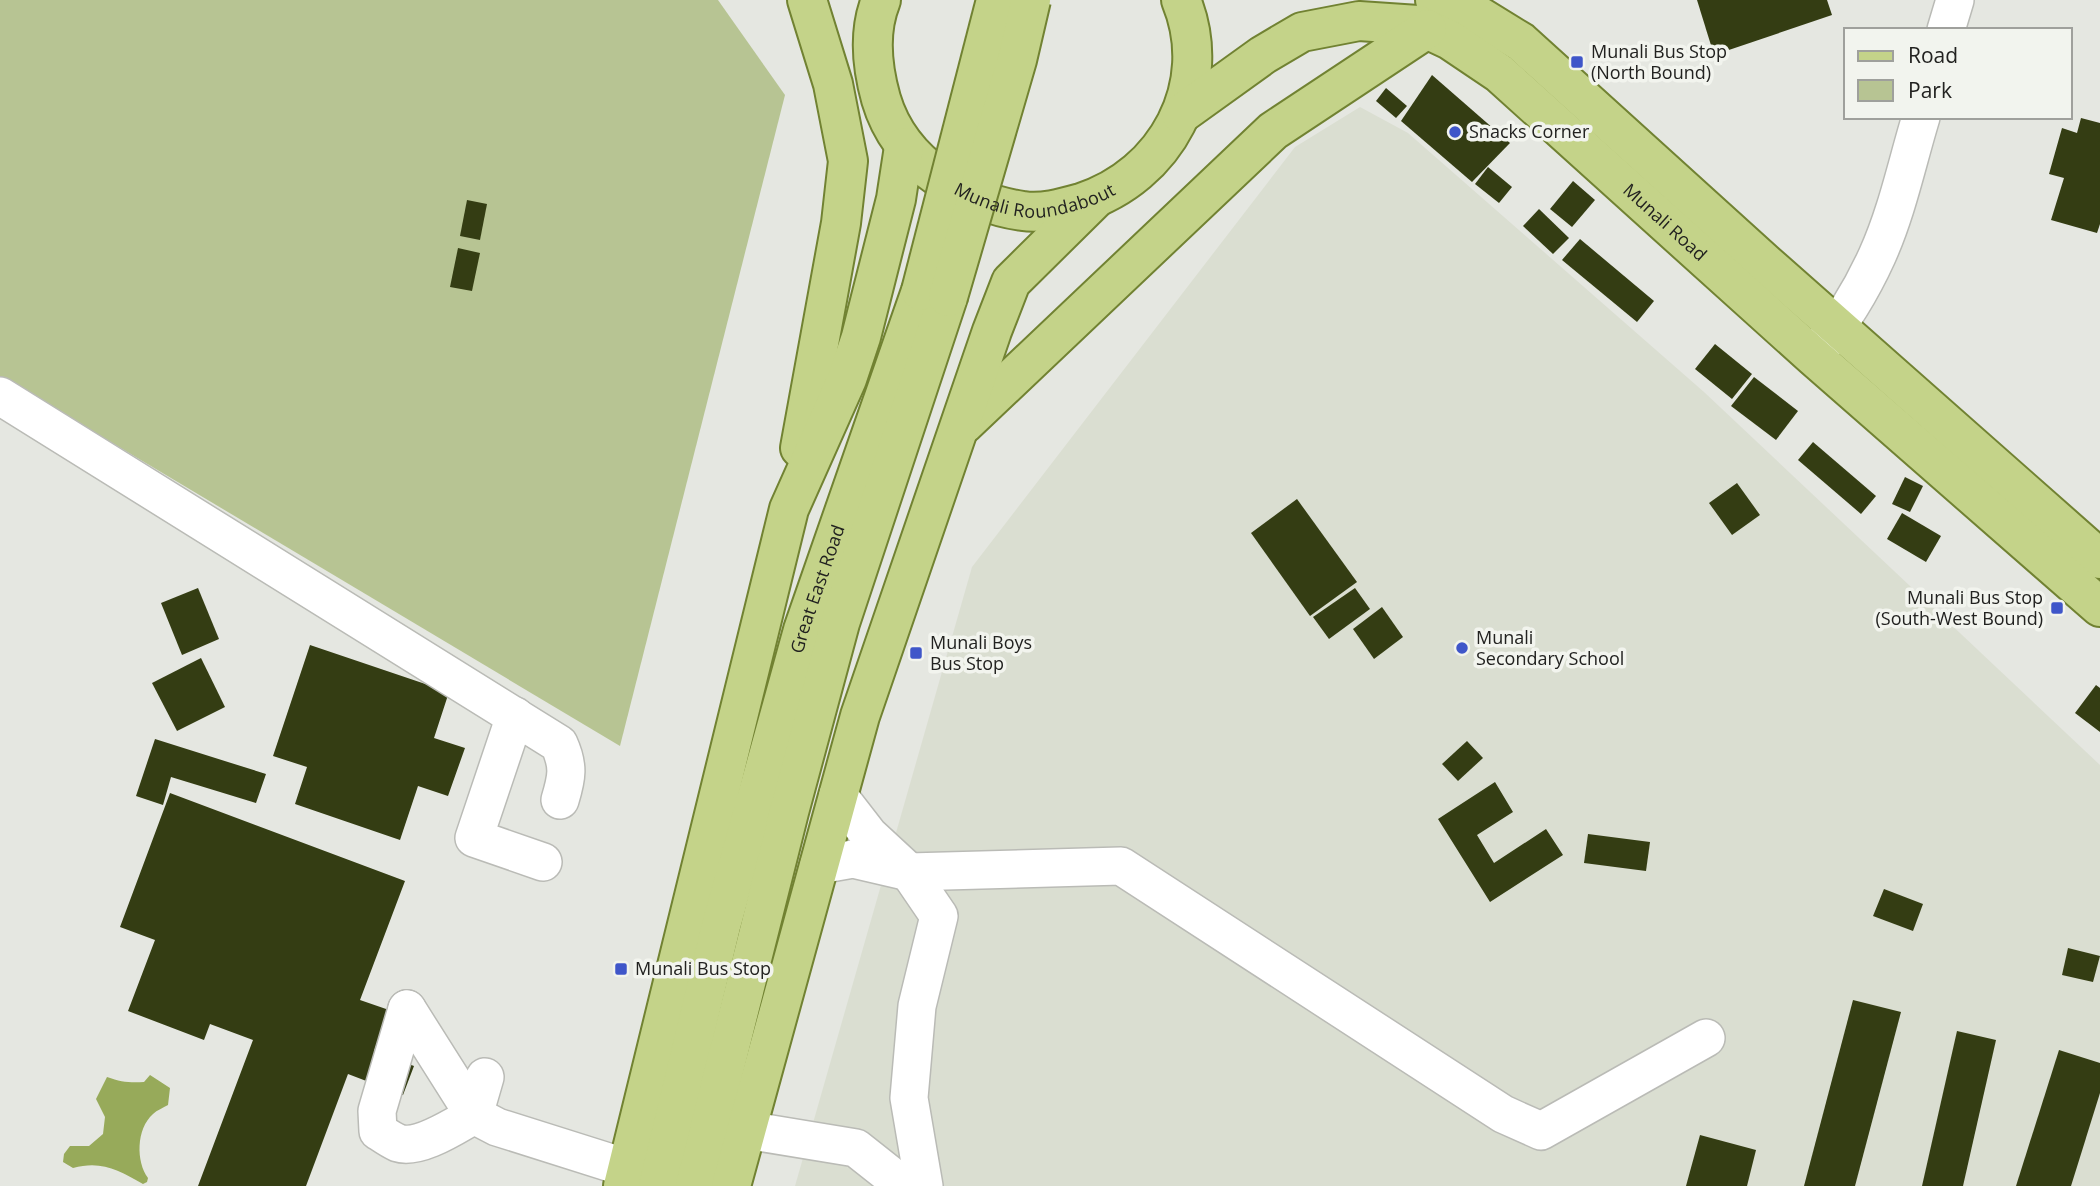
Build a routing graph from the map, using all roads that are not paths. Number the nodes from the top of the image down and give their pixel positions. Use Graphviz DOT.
graph roads {
  1 [pos="808,0"];
  2 [pos="881,0"];
  3 [pos="996,0"];
  4 [pos="1031,0"];
  5 [pos="1181,0"];
  6 [pos="1955,0"];
  7 [pos="1449,8"];
  8 [pos="1947,28"];
  9 [pos="875,79"];
  10 [pos="1181,114"];
  11 [pos="1920,119"];
  12 [pos="904,147"];
  13 [pos="1096,198"];
  14 [pos="935,294"];
  15 [pos="1837,327"];
  16 [pos="1814,357"];
  17 [pos="0,396"];
  18 [pos="961,426"];
  19 [pos="789,509"];
  20 [pos="2100,559"];
  21 [pos="2100,607"];
  22 [pos="515,716"];
  23 [pos="838,795"];
  24 [pos="560,800"];
  25 [pos="543,862"];
  26 [pos="819,865"];
  27 [pos="909,872"];
  28 [pos="407,1009"];
  29 [pos="1706,1038"];
  30 [pos="412,1048"];
  31 [pos="448,1076"];
  32 [pos="485,1077"];
  33 [pos="474,1115"];
  34 [pos="746,1130"];
  35 [pos="425,1141"];
  36 [pos="636,1180"];
  37 [pos="695,1186"];
  38 [pos="731,1186"];
  39 [pos="904,1186"];
  40 [pos="924,1186"];
  1 -- 9 [label="main road"];
  1 -- 19 [label="main road"];
  2 -- 9 [label="main road, Munali Roundabout"];
  3 -- 14 [label="main road, Great East Road, bridge"];
  4 -- 14 [label="main road, Great East Road, bridge"];
  5 -- 10 [label="main road, Munali Roundabout"];
  6 -- 8 [label="street"];
  7 -- 10 [label="main road, Munali Road"];
  7 -- 15 [label="main road, Munali Road"];
  7 -- 16 [label="main road, Munali Road"];
  7 -- 18 [label="main road"];
  9 -- 12 [label="main road, Munali Roundabout"];
  10 -- 13 [label="main road, Munali Roundabout"];
  11 -- 15 [label="street"];
  12 -- 13 [label="main road, Munali Roundabout"];
  12 -- 19 [label="main road"];
  13 -- 18 [label="main road"];
  14 -- 36 [label="main road, Great East Road"];
  14 -- 37 [label="main road, Great East Road"];
  15 -- 16 [label="street"];
  15 -- 20 [label="main road, Munali Road"];
  16 -- 21 [label="main road, Munali Road"];
  17 -- 22 [label="street"];
  18 -- 23 [label="main road"];
  19 -- 36 [label="main road"];
  22 -- 24 [label="street"];
  22 -- 25 [label="street"];
  23 -- 26 [label="main road"];
  23 -- 27 [label="street"];
  26 -- 27 [label="street"];
  26 -- 34 [label="main road"];
  27 -- 29 [label="street"];
  27 -- 40 [label="street"];
  28 -- 30 [label="street"];
  30 -- 31 [label="street"];
  30 -- 35 [label="street"];
  31 -- 33 [label="street"];
  31 -- 35 [label="street"];
  32 -- 33 [label="street"];
  33 -- 35 [label="street"];
  33 -- 36 [label="street"];
  34 -- 38 [label="main road"];
  34 -- 39 [label="street"];
}
